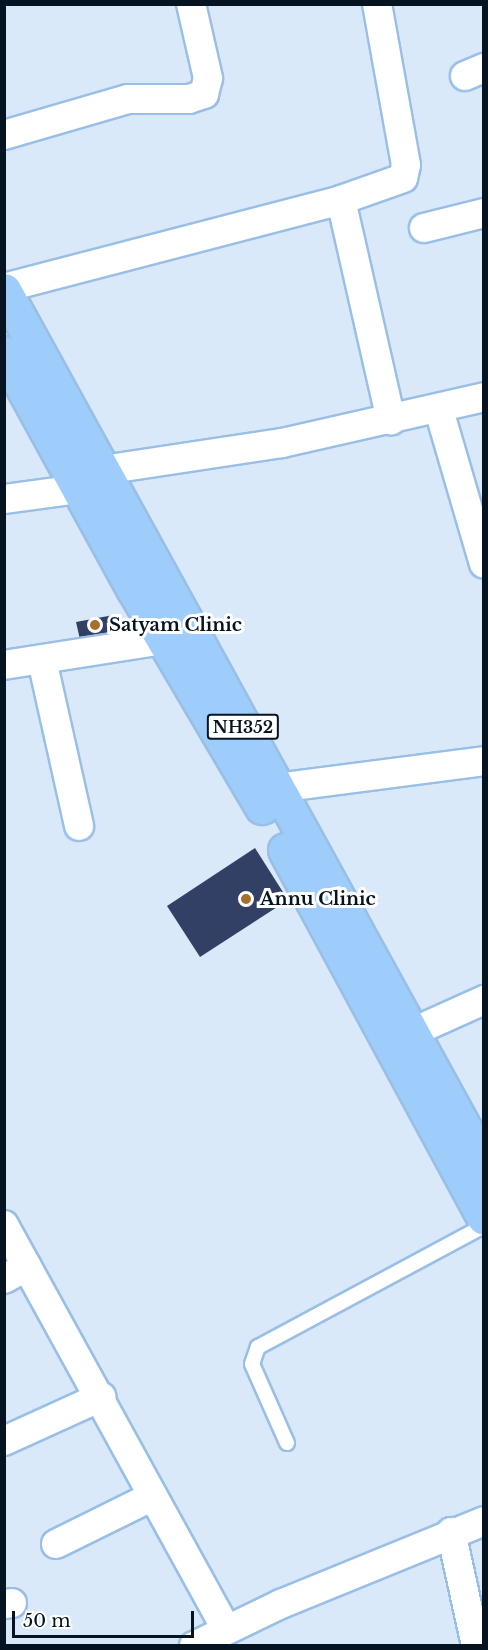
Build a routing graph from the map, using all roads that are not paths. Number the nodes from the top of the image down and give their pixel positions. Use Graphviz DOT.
graph roads {
  1 [pos="191,4"];
  2 [pos="377,4"];
  3 [pos="4,135"];
  4 [pos="341,200"];
  5 [pos="483,213"];
  6 [pos="423,228"];
  7 [pos="4,289"];
  8 [pos="4,353"];
  9 [pos="483,397"];
  10 [pos="439,410"];
  11 [pos="391,420"];
  12 [pos="90,479"];
  13 [pos="4,499"];
  14 [pos="483,564"];
  15 [pos="164,640"];
  16 [pos="42,660"];
  17 [pos="4,665"];
  18 [pos="483,761"];
  19 [pos="266,792"];
  20 [pos="79,826"];
  21 [pos="483,1000"];
  22 [pos="413,1032"];
  23 [pos="483,1164"];
  24 [pos="483,1218"];
  25 [pos="4,1225"];
  26 [pos="483,1226"];
  27 [pos="16,1273"];
  28 [pos="101,1397"];
  29 [pos="4,1441"];
  30 [pos="287,1443"];
  31 [pos="153,1496"];
  32 [pos="483,1521"];
  33 [pos="451,1533"];
  34 [pos="56,1544"];
  35 [pos="227,1630"];
  36 [pos="194,1646"];
  37 [pos="476,1646"];
  1 -- 3 [label="street"];
  2 -- 4 [label="street"];
  4 -- 7 [label="street"];
  4 -- 11 [label="street"];
  5 -- 6 [label="street"];
  7 -- 12 [label="highway, NH352"];
  8 -- 12 [label="highway, NH352"];
  9 -- 10 [label="street"];
  10 -- 11 [label="street"];
  10 -- 14 [label="street"];
  11 -- 12 [label="street"];
  12 -- 13 [label="street"];
  12 -- 15 [label="highway, NH352"];
  12 -- 19 [label="highway, NH352"];
  15 -- 16 [label="street"];
  15 -- 19 [label="highway, NH352"];
  16 -- 17 [label="street"];
  16 -- 20 [label="street"];
  18 -- 19 [label="street"];
  19 -- 22 [label="highway, NH352"];
  19 -- 24 [label="highway, NH352"];
  21 -- 22 [label="street"];
  22 -- 23 [label="highway, NH352"];
  25 -- 27 [label="street"];
  26 -- 30 [label="lane"];
  27 -- 28 [label="street"];
  28 -- 29 [label="street"];
  28 -- 31 [label="street"];
  31 -- 34 [label="street"];
  31 -- 35 [label="street"];
  32 -- 33 [label="street"];
  33 -- 35 [label="street"];
  33 -- 37 [label="street"];
  35 -- 36 [label="street"];
}
